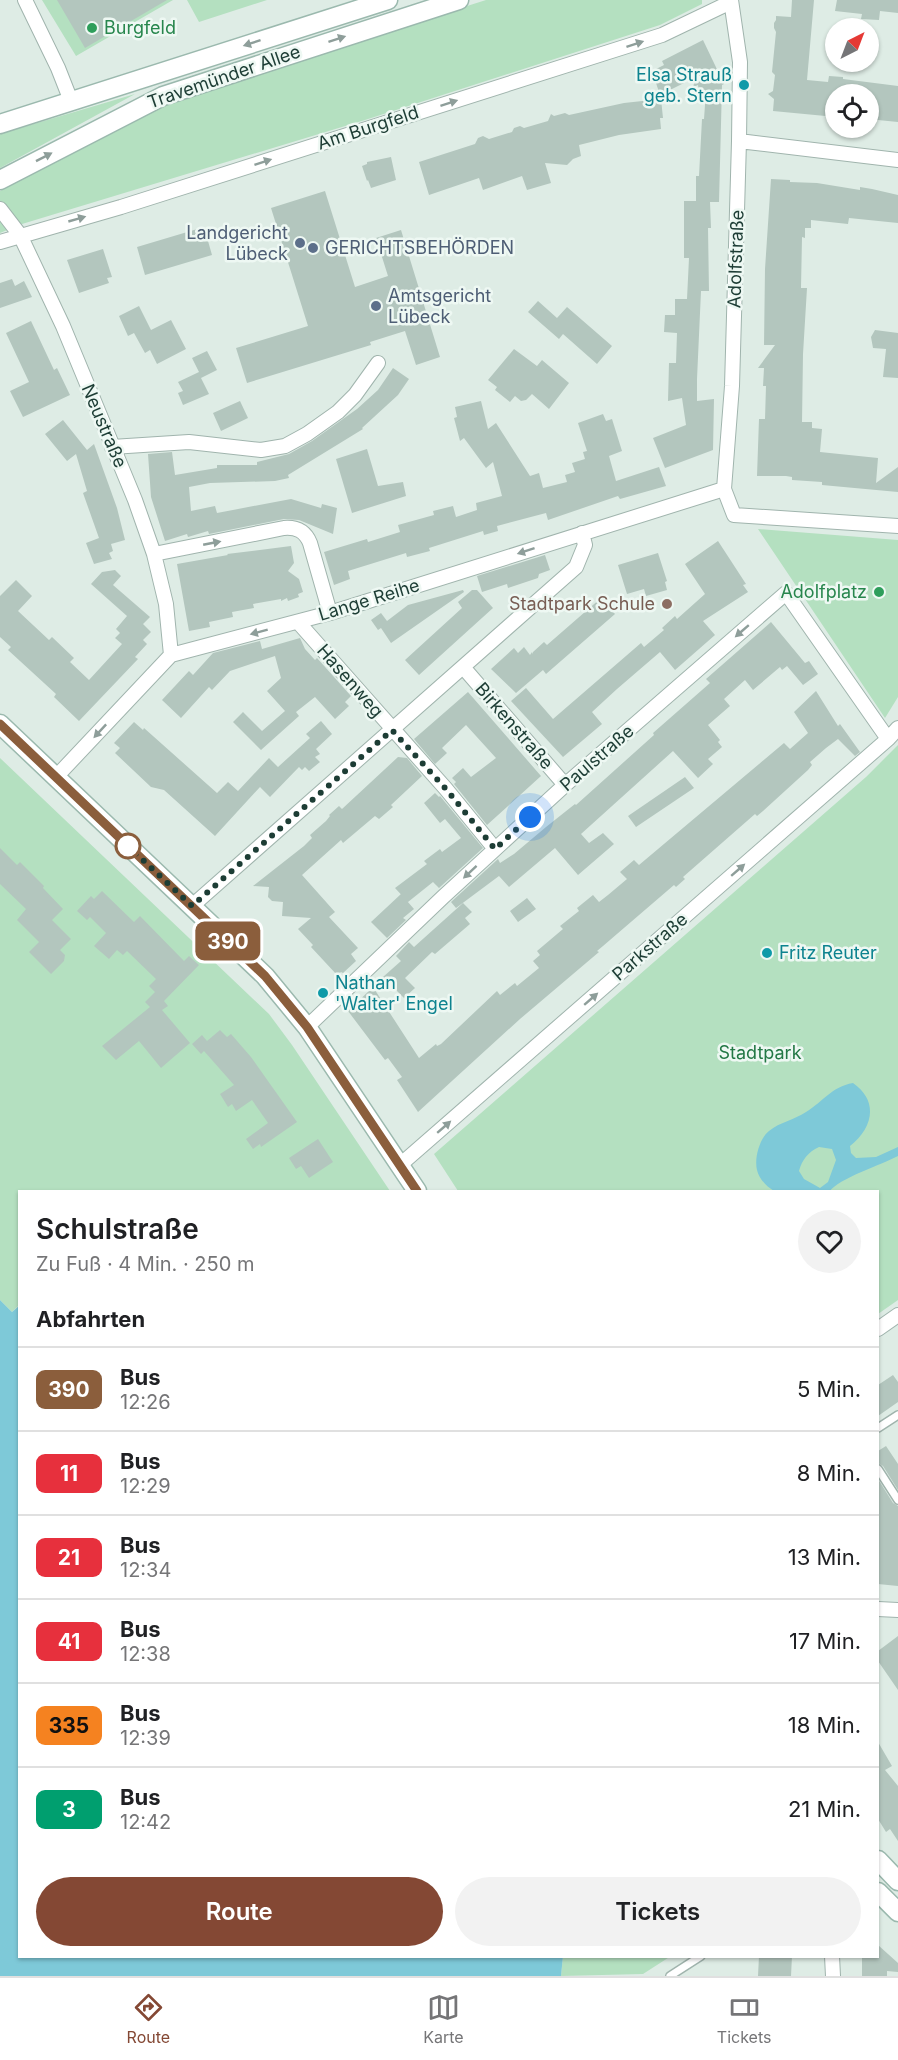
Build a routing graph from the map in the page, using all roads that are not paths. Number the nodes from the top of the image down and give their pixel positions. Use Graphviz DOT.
graph roads {
  1 [pos="25,0"];
  2 [pos="388,0"];
  3 [pos="459,0"];
  4 [pos="731,1"];
  5 [pos="70,101"];
  6 [pos="0,124"];
  7 [pos="739,141"];
  8 [pos="898,160"];
  9 [pos="0,180"];
  10 [pos="0,209"];
  11 [pos="20,235"];
  12 [pos="0,242"];
  13 [pos="378,363"];
  14 [pos="112,447"];
  15 [pos="724,489"];
  16 [pos="898,526"];
  17 [pos="582,533"];
  18 [pos="154,554"];
  19 [pos="330,613"];
  20 [pos="298,622"];
  21 [pos="171,655"];
  22 [pos="463,667"];
  23 [pos="0,724"];
  24 [pos="898,728"];
  25 [pos="392,730"];
  26 [pos="888,740"];
  27 [pos="56,777"];
  28 [pos="565,785"];
  29 [pos="495,849"];
  30 [pos="192,906"];
  31 [pos="307,1027"];
  32 [pos="400,1166"];
  33 [pos="416,1190"];
  34 [pos="898,1314"];
  35 [pos="879,1328"];
  36 [pos="898,1415"];
  37 [pos="879,1427"];
  38 [pos="879,1471"];
  39 [pos="898,1500"];
  40 [pos="879,1609"];
  41 [pos="898,1610"];
  42 [pos="879,1861"];
  43 [pos="898,1881"];
  44 [pos="879,1893"];
  45 [pos="898,1912"];
  46 [pos="698,1958"];
  47 [pos="832,1958"];
  48 [pos="670,1976"];
  49 [pos="833,1976"];
  1 -- 5 [label="street"];
  2 -- 5 [label="main road, Travemünder Allee, one-way"];
  9 -- 3 [label="main road, Travemünder Allee, one-way"];
  4 -- 7 [label="street, Adolfstraße"];
  11 -- 4 [label="street, Am Burgfeld, one-way"];
  5 -- 6 [label="main road, Travemünder Allee"];
  7 -- 8 [label="street"];
  7 -- 15 [label="street, Adolfstraße"];
  10 -- 11 [label="street, Neustraße"];
  11 -- 12 [label="street, Am Burgfeld"];
  11 -- 14 [label="street, Neustraße"];
  13 -- 14 [label="street"];
  14 -- 18 [label="street, Neustraße"];
  15 -- 16 [label="street, Adolfstraße"];
  15 -- 17 [label="street, Lange Reihe"];
  17 -- 19 [label="street, Lange Reihe, one-way"];
  17 -- 22 [label="street"];
  18 -- 19 [label="street, one-way"];
  18 -- 21 [label="street, Neustraße"];
  19 -- 20 [label="street, Lange Reihe"];
  20 -- 21 [label="street, Lange Reihe, one-way"];
  20 -- 25 [label="street, Hasenweg"];
  21 -- 27 [label="street, one-way"];
  22 -- 25 [label="street"];
  22 -- 28 [label="street, Birkenstraße"];
  23 -- 27 [label="main road"];
  24 -- 26 [label="street, Parkstraße"];
  25 -- 29 [label="street, Hasenweg"];
  25 -- 30 [label="street"];
  26 -- 28 [label="street, Paulstraße, one-way"];
  32 -- 26 [label="street, Parkstraße, one-way"];
  27 -- 30 [label="main road"];
  28 -- 29 [label="street, Paulstraße"];
  29 -- 31 [label="street, Paulstraße, one-way"];
  30 -- 31 [label="main road"];
  31 -- 32 [label="main road"];
  32 -- 33 [label="main road"];
  34 -- 35 [label="street"];
  36 -- 37 [label="lane"];
  38 -- 39 [label="lane"];
  40 -- 41 [label="street"];
  42 -- 43 [label="main road"];
  44 -- 45 [label="main road"];
  46 -- 48 [label="lane"];
  47 -- 49 [label="street"];
}
